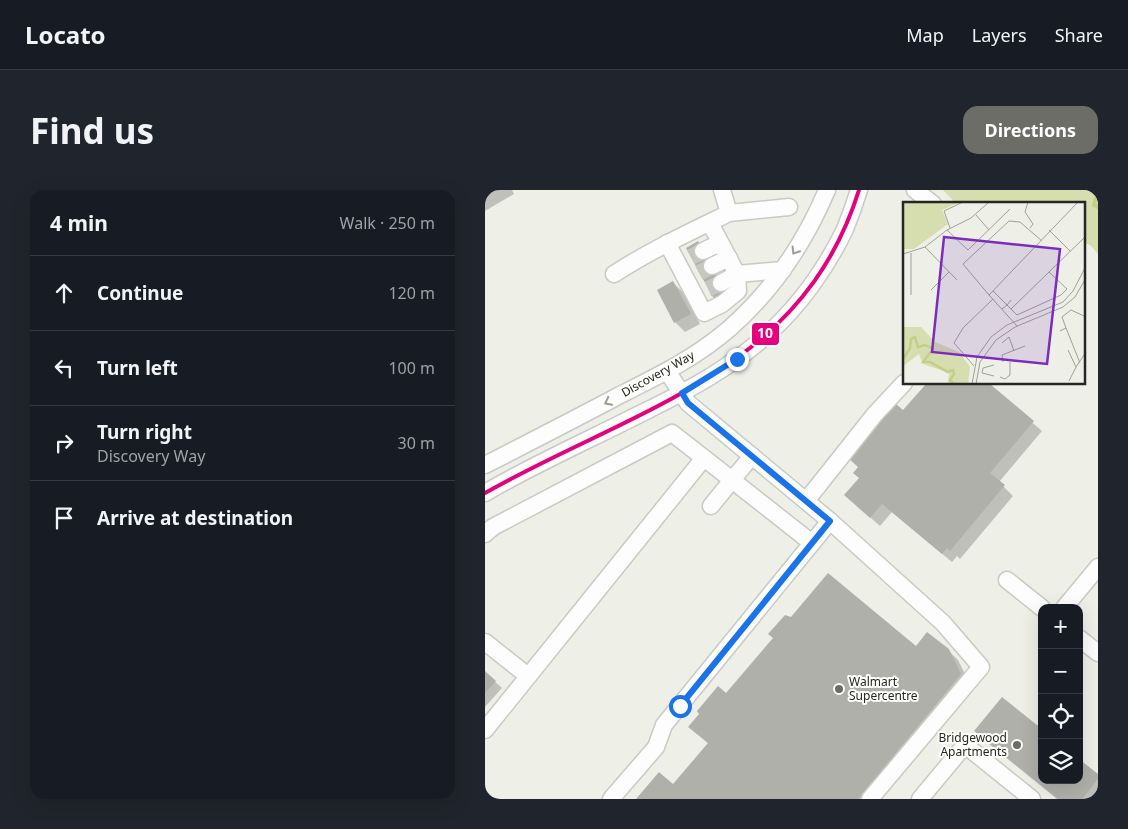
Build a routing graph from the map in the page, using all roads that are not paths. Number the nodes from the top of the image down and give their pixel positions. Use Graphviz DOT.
graph roads {
  1 [pos="722,190"];
  2 [pos="814,190"];
  3 [pos="827,190"];
  4 [pos="846,190"];
  5 [pos="859,190"];
  6 [pos="915,190"];
  7 [pos="930,202"];
  8 [pos="789,207"];
  9 [pos="819,208"];
  10 [pos="852,210"];
  11 [pos="729,213"];
  12 [pos="710,223"];
  13 [pos="667,243"];
  14 [pos="720,243"];
  15 [pos="729,258"];
  16 [pos="695,265"];
  17 [pos="783,270"];
  18 [pos="614,274"];
  19 [pos="737,274"];
  20 [pos="708,289"];
  21 [pos="667,371"];
  22 [pos="903,384"];
  23 [pos="682,393"];
  24 [pos="752,456"];
  25 [pos="704,458"];
  26 [pos="485,465"];
  27 [pos="732,480"];
  28 [pos="485,493"];
  29 [pos="806,500"];
  30 [pos="711,506"];
  31 [pos="830,521"];
  32 [pos="485,534"];
  33 [pos="813,543"];
  34 [pos="1098,567"];
  35 [pos="1007,580"];
  36 [pos="1067,604"];
  37 [pos="1038,605"];
  38 [pos="1083,641"];
  39 [pos="485,642"];
  40 [pos="1098,653"];
  41 [pos="528,676"];
  42 [pos="485,730"];
  43 [pos="611,799"];
  44 [pos="870,799"];
  45 [pos="920,799"];
  46 [pos="1032,799"];
  1 -- 11 [label="street"];
  2 -- 9 [label="street"];
  3 -- 9 [label="street, Discovery Way"];
  4 -- 10 [label="street"];
  5 -- 10 [label="street"];
  6 -- 7 [label="street"];
  8 -- 11 [label="street"];
  9 -- 17 [label="street, Discovery Way, one-way"];
  10 -- 23 [label="street"];
  11 -- 12 [label="street"];
  12 -- 13 [label="street"];
  12 -- 14 [label="street"];
  13 -- 16 [label="street"];
  13 -- 18 [label="street"];
  14 -- 15 [label="street"];
  14 -- 16 [label="street"];
  15 -- 16 [label="street"];
  15 -- 19 [label="street"];
  16 -- 20 [label="street"];
  17 -- 19 [label="street"];
  17 -- 21 [label="street, Discovery Way"];
  19 -- 20 [label="street"];
  19 -- 20 [label="street"];
  21 -- 23 [label="street"];
  21 -- 26 [label="street, Discovery Way, one-way"];
  22 -- 29 [label="street"];
  23 -- 24 [label="street"];
  23 -- 28 [label="street"];
  24 -- 27 [label="street"];
  24 -- 29 [label="street"];
  25 -- 27 [label="street"];
  25 -- 32 [label="street"];
  25 -- 41 [label="street"];
  27 -- 30 [label="street"];
  27 -- 33 [label="street"];
  29 -- 31 [label="street"];
  31 -- 33 [label="street"];
  31 -- 44 [label="street"];
  33 -- 43 [label="street"];
  34 -- 36 [label="street"];
  35 -- 37 [label="street"];
  38 -- 40 [label="street"];
  39 -- 41 [label="street"];
  41 -- 42 [label="street"];
  45 -- 46 [label="street"];
}
